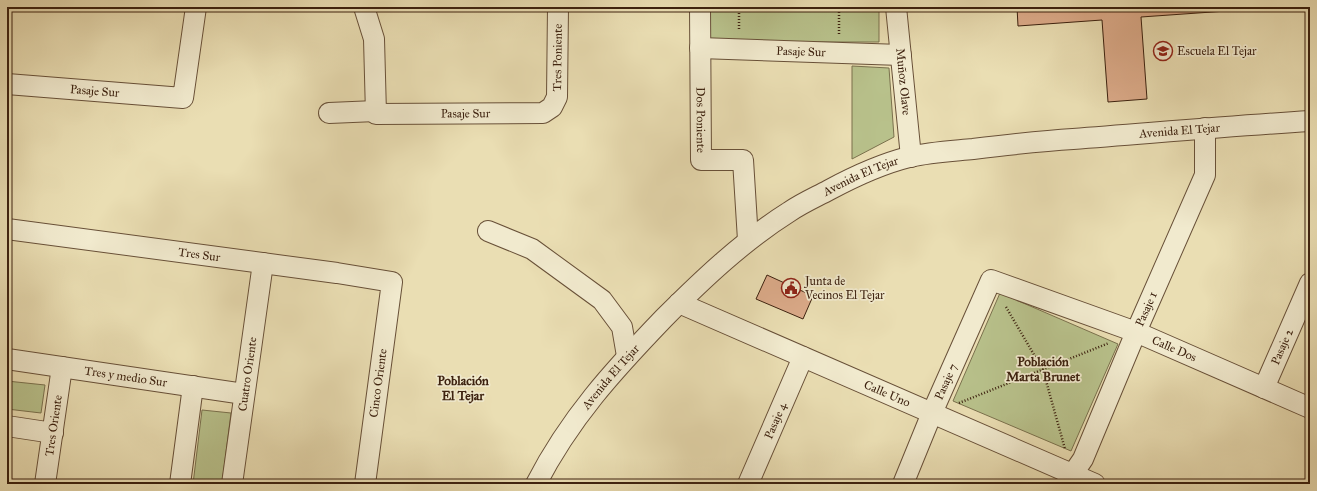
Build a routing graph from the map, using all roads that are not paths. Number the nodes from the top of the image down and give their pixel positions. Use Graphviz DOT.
graph roads {
  1 [pos="196,7"];
  2 [pos="364,7"];
  3 [pos="558,7"];
  4 [pos="700,7"];
  5 [pos="896,7"];
  6 [pos="700,48"];
  7 [pos="901,55"];
  8 [pos="7,84"];
  9 [pos="552,107"];
  10 [pos="329,113"];
  11 [pos="376,113"];
  12 [pos="1310,120"];
  13 [pos="1205,128"];
  14 [pos="911,157"];
  15 [pos="7,229"];
  16 [pos="488,231"];
  17 [pos="748,240"];
  18 [pos="263,263"];
  19 [pos="991,280"];
  20 [pos="392,282"];
  21 [pos="1310,283"];
  22 [pos="679,303"];
  23 [pos="1136,332"];
  24 [pos="627,356"];
  25 [pos="803,357"];
  26 [pos="7,359"];
  27 [pos="62,367"];
  28 [pos="193,386"];
  29 [pos="1264,388"];
  30 [pos="244,394"];
  31 [pos="1310,408"];
  32 [pos="932,413"];
  33 [pos="7,426"];
  34 [pos="53,433"];
  35 [pos="1069,479"];
  36 [pos="45,484"];
  37 [pos="180,484"];
  38 [pos="232,484"];
  39 [pos="365,484"];
  40 [pos="536,484"];
  41 [pos="748,484"];
  42 [pos="903,484"];
  43 [pos="1095,484"];
  1 -- 8 [label="street, Pasaje Sur"];
  2 -- 11 [label="street"];
  3 -- 9 [label="street, Tres Poniente"];
  4 -- 6 [label="street, Dos Poniente"];
  5 -- 7 [label="street, Muñoz Olave"];
  6 -- 7 [label="street, Pasaje Sur"];
  6 -- 17 [label="street, Dos Poniente"];
  7 -- 14 [label="street, Muñoz Olave"];
  9 -- 11 [label="street, Pasaje Sur"];
  10 -- 11 [label="street, Pasaje Sur"];
  12 -- 13 [label="street, Avenida El Tejar"];
  13 -- 14 [label="street, Avenida El Tejar"];
  13 -- 23 [label="street, Pasaje 1"];
  14 -- 17 [label="street, Avenida El Tejar"];
  15 -- 18 [label="street, Tres Sur"];
  16 -- 24 [label="street"];
  17 -- 22 [label="street, Avenida El Tejar"];
  18 -- 20 [label="street, Tres Sur"];
  18 -- 30 [label="street, Cuatro Oriente"];
  19 -- 23 [label="street, Calle Dos"];
  19 -- 32 [label="street, Pasaje 7"];
  20 -- 39 [label="street, Cinco Oriente"];
  21 -- 29 [label="street, Pasaje 2"];
  22 -- 24 [label="street, Avenida El Tejar"];
  22 -- 25 [label="street, Calle Uno"];
  23 -- 29 [label="street, Calle Dos"];
  23 -- 35 [label="street, Pasaje 1"];
  24 -- 40 [label="street, Avenida El Tejar"];
  25 -- 32 [label="street, Calle Uno"];
  25 -- 41 [label="street, Pasaje 4"];
  26 -- 27 [label="street, Tres y medio Sur"];
  27 -- 28 [label="street, Tres y medio Sur"];
  27 -- 34 [label="street, Tres Oriente"];
  28 -- 30 [label="street, Tres y medio Sur"];
  28 -- 37 [label="street"];
  29 -- 31 [label="street, Calle Dos"];
  30 -- 38 [label="street, Cuatro Oriente"];
  32 -- 35 [label="street, Calle Uno"];
  32 -- 42 [label="street, Pasaje 7"];
  33 -- 34 [label="street"];
  34 -- 36 [label="street, Tres Oriente"];
  35 -- 43 [label="street, Calle Uno"];
}
